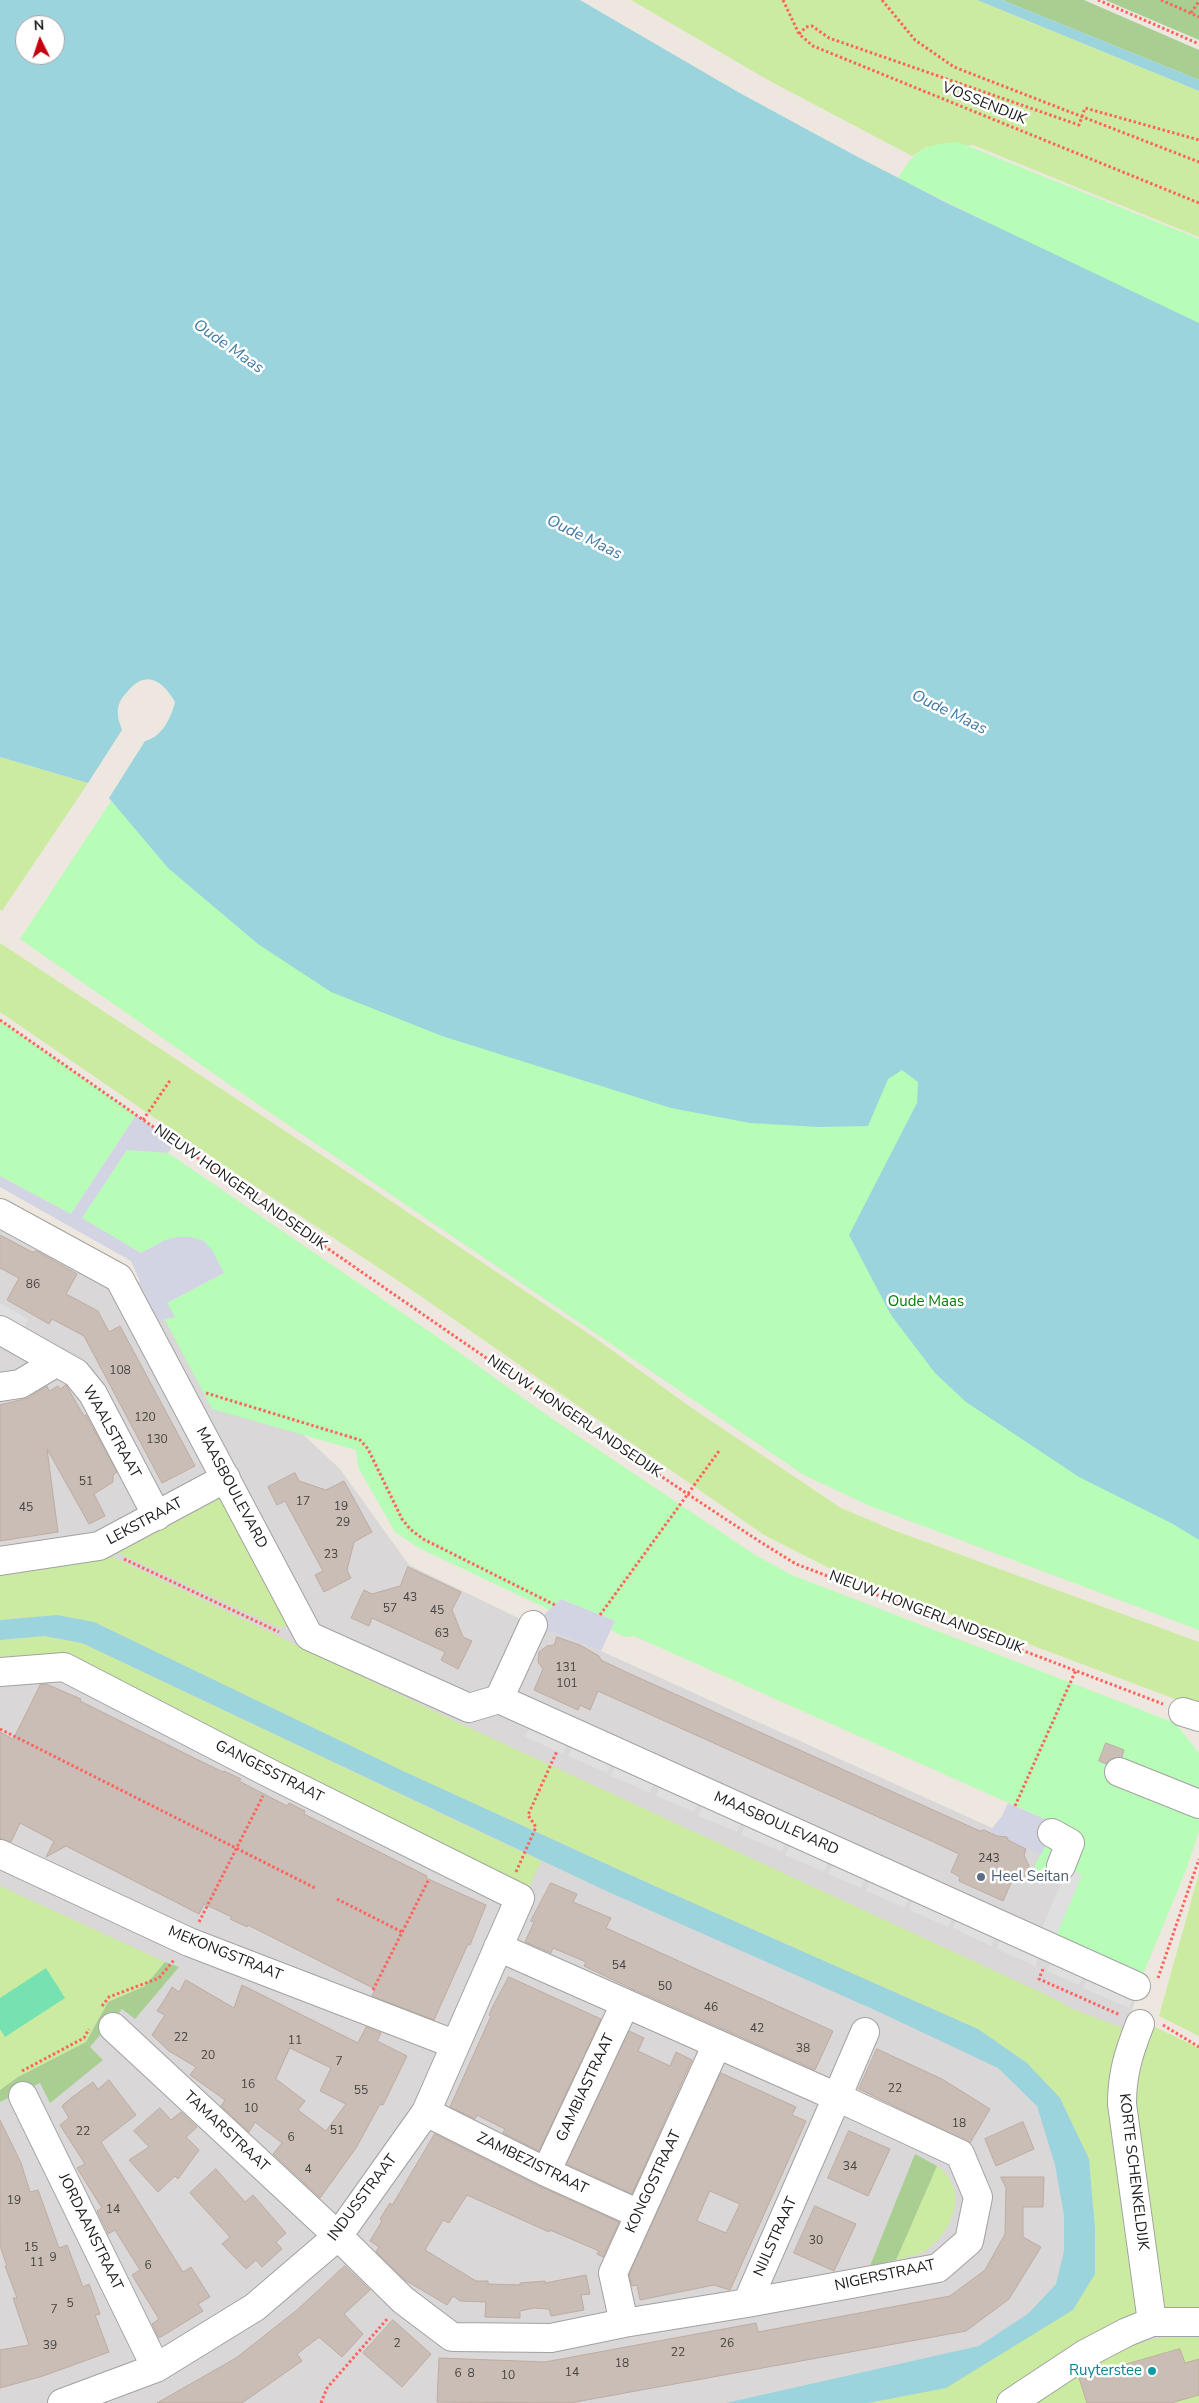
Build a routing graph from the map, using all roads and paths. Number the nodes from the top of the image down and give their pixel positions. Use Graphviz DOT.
graph roads {
  1 [pos="784,0"];
  2 [pos="882,0"];
  3 [pos="1098,0"];
  4 [pos="1161,0"];
  5 [pos="1199,0"];
  6 [pos="1191,13"];
  7 [pos="1199,17"];
  8 [pos="799,34"];
  9 [pos="1199,44"];
  10 [pos="1083,116"];
  11 [pos="1199,140"];
  12 [pos="1199,162"];
  13 [pos="1199,202"];
  14 [pos="0,1020"];
  15 [pos="171,1079"];
  16 [pos="143,1120"];
  17 [pos="0,1213"];
  18 [pos="0,1330"];
  19 [pos="57,1362"];
  20 [pos="176,1384"];
  21 [pos="0,1387"];
  22 [pos="720,1451"];
  23 [pos="226,1478"];
  24 [pos="687,1494"];
  25 [pos="157,1516"];
  26 [pos="99,1546"];
  27 [pos="0,1561"];
  28 [pos="555,1605"];
  29 [pos="600,1614"];
  30 [pos="533,1625"];
  31 [pos="309,1636"];
  32 [pos="1076,1670"];
  33 [pos="7,1672"];
  34 [pos="0,1696"];
  35 [pos="499,1699"];
  36 [pos="1191,1715"];
  37 [pos="0,1729"];
  38 [pos="548,1772"];
  39 [pos="1119,1772"];
  40 [pos="1199,1804"];
  41 [pos="1015,1806"];
  42 [pos="1052,1833"];
  43 [pos="0,1854"];
  44 [pos="439,1858"];
  45 [pos="522,1858"];
  46 [pos="1199,1859"];
  47 [pos="1061,1866"];
  48 [pos="315,1888"];
  49 [pos="520,1898"];
  50 [pos="337,1899"];
  51 [pos="402,1932"];
  52 [pos="498,1947"];
  53 [pos="1052,1948"];
  54 [pos="1147,1983"];
  55 [pos="625,2004"];
  56 [pos="364,2008"];
  57 [pos="1151,2023"];
  58 [pos="113,2027"];
  59 [pos="864,2032"];
  60 [pos="454,2044"];
  61 [pos="717,2044"];
  62 [pos="1199,2047"];
  63 [pos="23,2096"];
  64 [pos="837,2098"];
  65 [pos="426,2112"];
  66 [pos="546,2172"];
  67 [pos="639,2214"];
  68 [pos="338,2236"];
  69 [pos="404,2300"];
  70 [pos="748,2303"];
  71 [pos="1152,2322"];
  72 [pos="1199,2322"];
  73 [pos="624,2323"];
  74 [pos="156,2368"];
  75 [pos="62,2403"];
  76 [pos="321,2403"];
  77 [pos="1011,2403"];
  1 -- 8 [label="path"];
  2 -- 10 [label="path"];
  3 -- 9 [label="path"];
  4 -- 6 [label="path"];
  5 -- 6 [label="path"];
  6 -- 7 [label="path"];
  8 -- 10 [label="path"];
  8 -- 13 [label="path, VOSSENDIJK"];
  10 -- 11 [label="path"];
  10 -- 12 [label="path"];
  14 -- 16 [label="path, NIEUW HONGERLANDSEDIJK"];
  15 -- 16 [label="path"];
  16 -- 24 [label="path, NIEUW HONGERLANDSEDIJK"];
  17 -- 20 [label="street, MAASBOULEVARD"];
  18 -- 19 [label="street, WAALSTRAAT"];
  19 -- 21 [label="street"];
  19 -- 25 [label="street, WAALSTRAAT"];
  20 -- 23 [label="street, MAASBOULEVARD"];
  20 -- 28 [label="path"];
  22 -- 24 [label="path"];
  23 -- 25 [label="street, LEKSTRAAT"];
  23 -- 31 [label="street, MAASBOULEVARD"];
  24 -- 29 [label="path"];
  24 -- 32 [label="path, NIEUW HONGERLANDSEDIJK"];
  25 -- 26 [label="street, LEKSTRAAT"];
  26 -- 27 [label="street, LEKSTRAAT"];
  26 -- 31 [label="path"];
  30 -- 35 [label="street"];
  31 -- 35 [label="street"];
  32 -- 36 [label="path, NIEUW HONGERLANDSEDIJK"];
  32 -- 41 [label="path"];
  33 -- 34 [label="street, GANGESSTRAAT"];
  33 -- 44 [label="street, GANGESSTRAAT"];
  35 -- 53 [label="street, MAASBOULEVARD"];
  37 -- 48 [label="path"];
  38 -- 45 [label="path"];
  39 -- 40 [label="street"];
  42 -- 47 [label="street"];
  43 -- 56 [label="street, MEKONGSTRAAT"];
  44 -- 49 [label="street, GANGESSTRAAT"];
  44 -- 51 [label="path"];
  46 -- 54 [label="path"];
  49 -- 52 [label="street, INDUSSTRAAT"];
  50 -- 51 [label="path"];
  51 -- 56 [label="path"];
  52 -- 55 [label="street"];
  52 -- 60 [label="street, INDUSSTRAAT"];
  53 -- 54 [label="street, MAASBOULEVARD"];
  53 -- 57 [label="path"];
  55 -- 61 [label="street"];
  55 -- 66 [label="street, GAMBIASTRAAT"];
  56 -- 60 [label="street, MEKONGSTRAAT"];
  57 -- 62 [label="path"];
  57 -- 71 [label="street, KORTE SCHENKELDIJK"];
  58 -- 68 [label="street, TAMARSTRAAT"];
  59 -- 64 [label="street, NIJLSTRAAT"];
  60 -- 65 [label="street, INDUSSTRAAT"];
  61 -- 64 [label="street"];
  61 -- 67 [label="street, KONGOSTRAAT"];
  63 -- 74 [label="street, JORDAANSTRAAT"];
  64 -- 70 [label="street, NIJLSTRAAT"];
  64 -- 70 [label="street, NIGERSTRAAT"];
  65 -- 66 [label="street, ZAMBEZISTRAAT"];
  65 -- 68 [label="street, INDUSSTRAAT"];
  66 -- 67 [label="street, ZAMBEZISTRAAT"];
  67 -- 73 [label="street, KONGOSTRAAT"];
  68 -- 69 [label="street"];
  68 -- 74 [label="street, INDUSSTRAAT"];
  69 -- 73 [label="street"];
  69 -- 76 [label="path"];
  70 -- 73 [label="street"];
  71 -- 72 [label="street"];
  71 -- 77 [label="street"];
  74 -- 75 [label="street, INDUSSTRAAT"];
}
